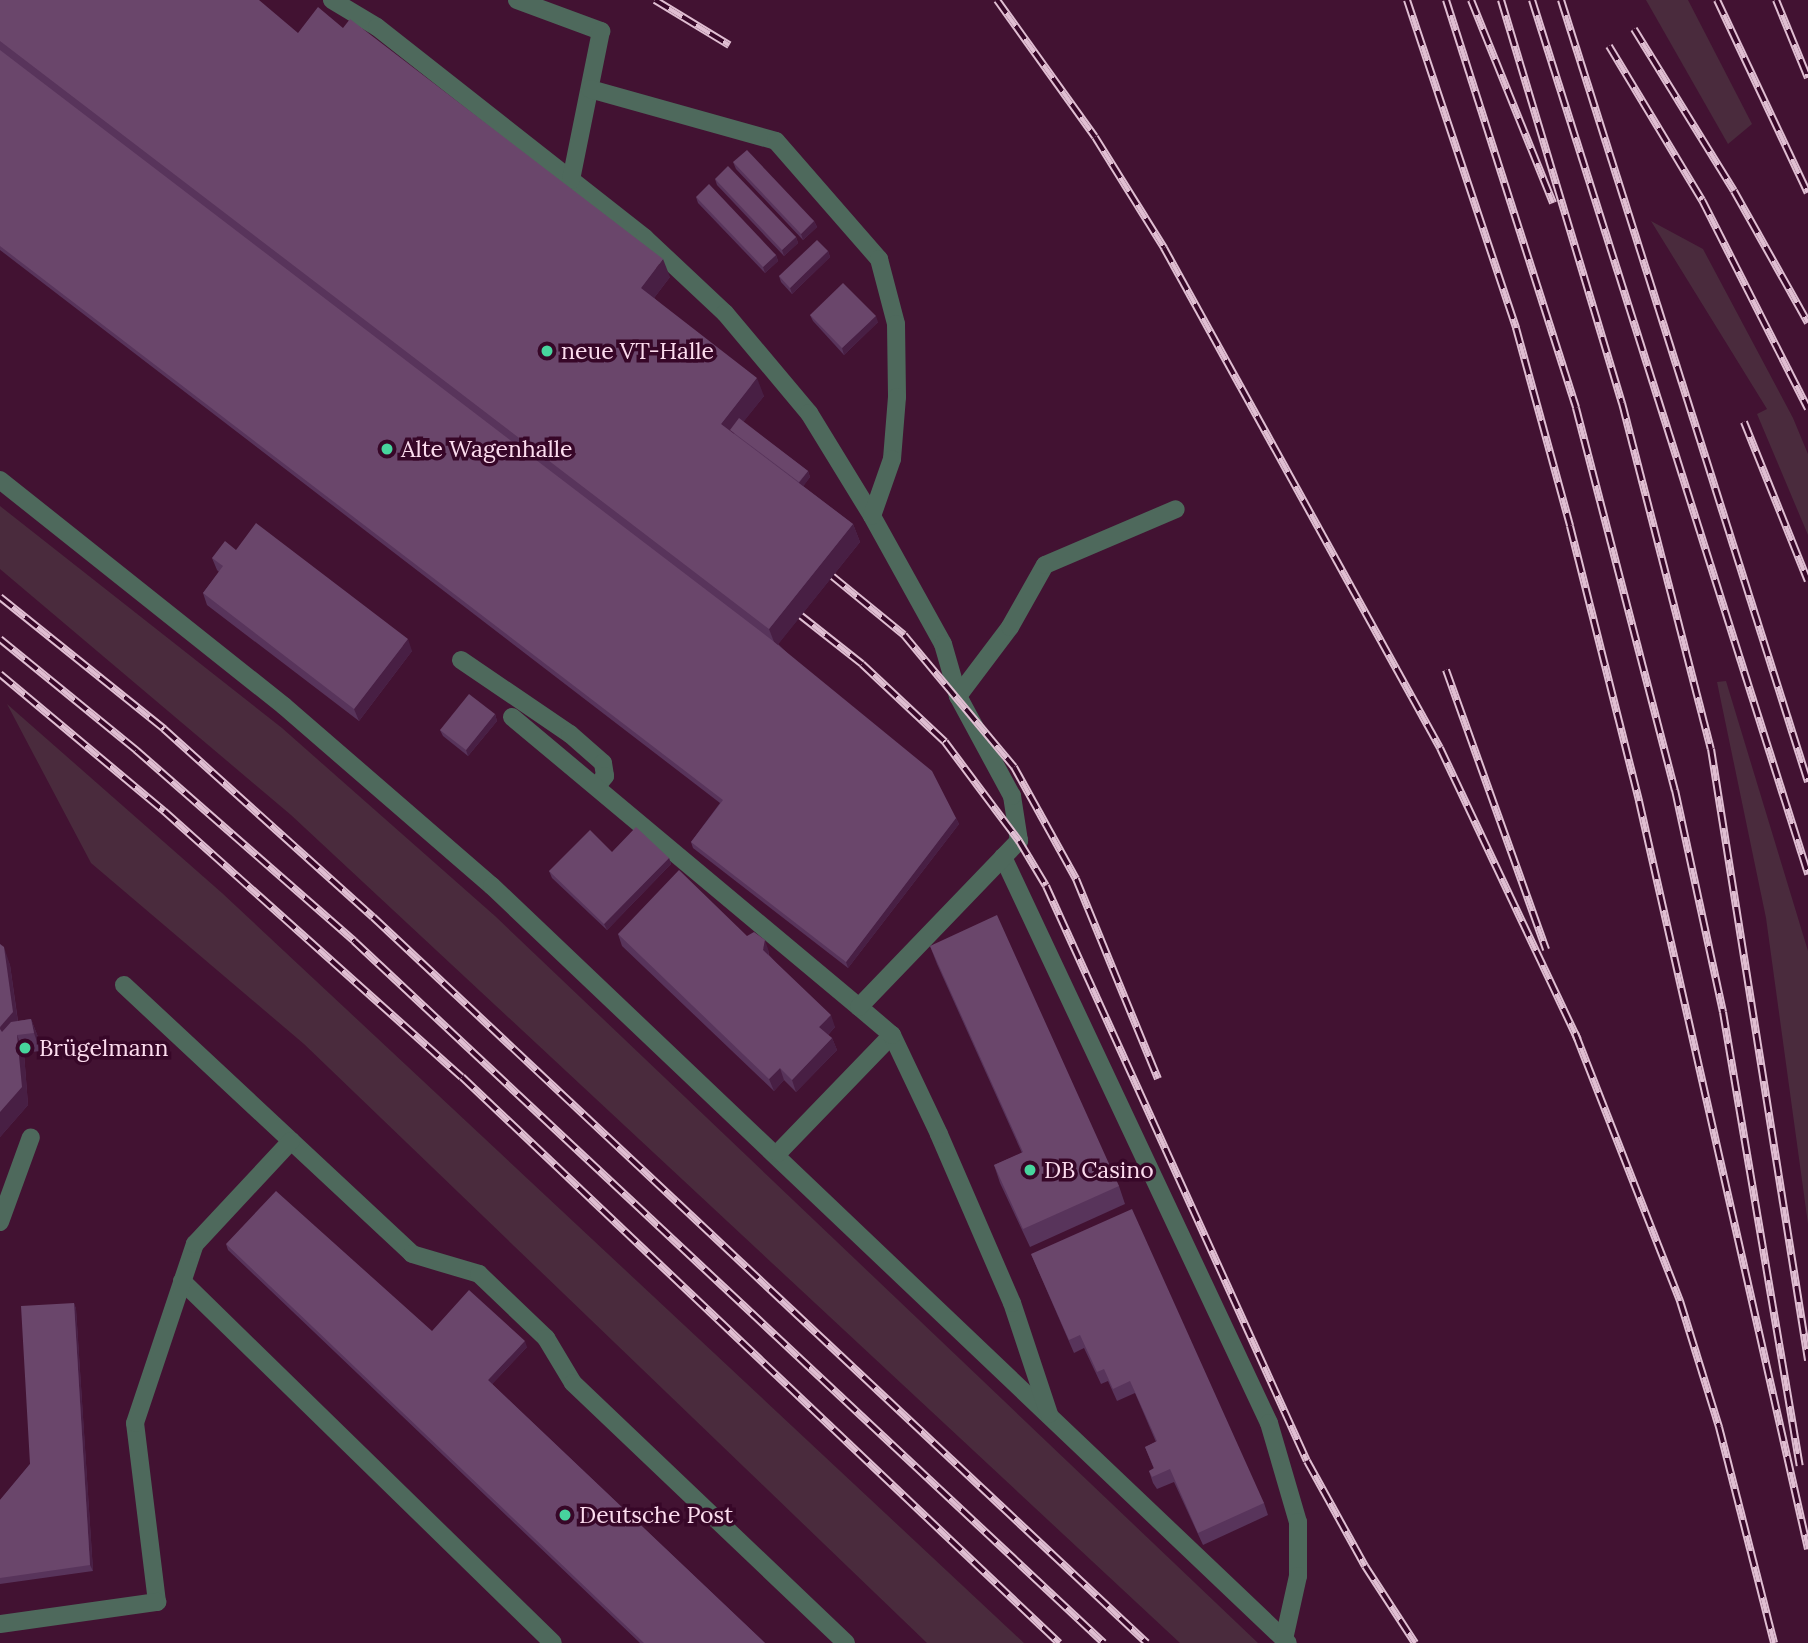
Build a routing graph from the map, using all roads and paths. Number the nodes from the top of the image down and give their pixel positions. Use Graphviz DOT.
graph roads {
  1 [pos="332,0"];
  2 [pos="517,0"];
  3 [pos="590,89"];
  4 [pos="570,180"];
  5 [pos="0,481"];
  6 [pos="1176,509"];
  7 [pos="872,516"];
  8 [pos="460,660"];
  9 [pos="958,696"];
  10 [pos="512,717"];
  11 [pos="596,788"];
  12 [pos="1003,857"];
  13 [pos="124,985"];
  14 [pos="859,1007"];
  15 [pos="892,1035"];
  16 [pos="32,1137"];
  17 [pos="291,1141"];
  18 [pos="778,1153"];
  19 [pos="0,1222"];
  20 [pos="182,1281"];
  21 [pos="1050,1417"];
  22 [pos="0,1624"];
  23 [pos="1286,1641"];
  24 [pos="552,1643"];
  25 [pos="846,1643"];
  1 -- 4 [label="street"];
  2 -- 3 [label="street"];
  3 -- 4 [label="street"];
  3 -- 7 [label="street"];
  4 -- 7 [label="street"];
  5 -- 18 [label="street"];
  6 -- 9 [label="street"];
  7 -- 9 [label="street"];
  8 -- 11 [label="street"];
  9 -- 12 [label="street"];
  10 -- 11 [label="street"];
  11 -- 14 [label="street"];
  12 -- 14 [label="street"];
  12 -- 23 [label="street"];
  13 -- 17 [label="street"];
  14 -- 15 [label="street"];
  15 -- 18 [label="street"];
  15 -- 21 [label="street"];
  16 -- 19 [label="street"];
  17 -- 20 [label="street"];
  17 -- 25 [label="street"];
  18 -- 21 [label="street"];
  20 -- 22 [label="street"];
  20 -- 24 [label="street"];
  21 -- 23 [label="street"];
}
